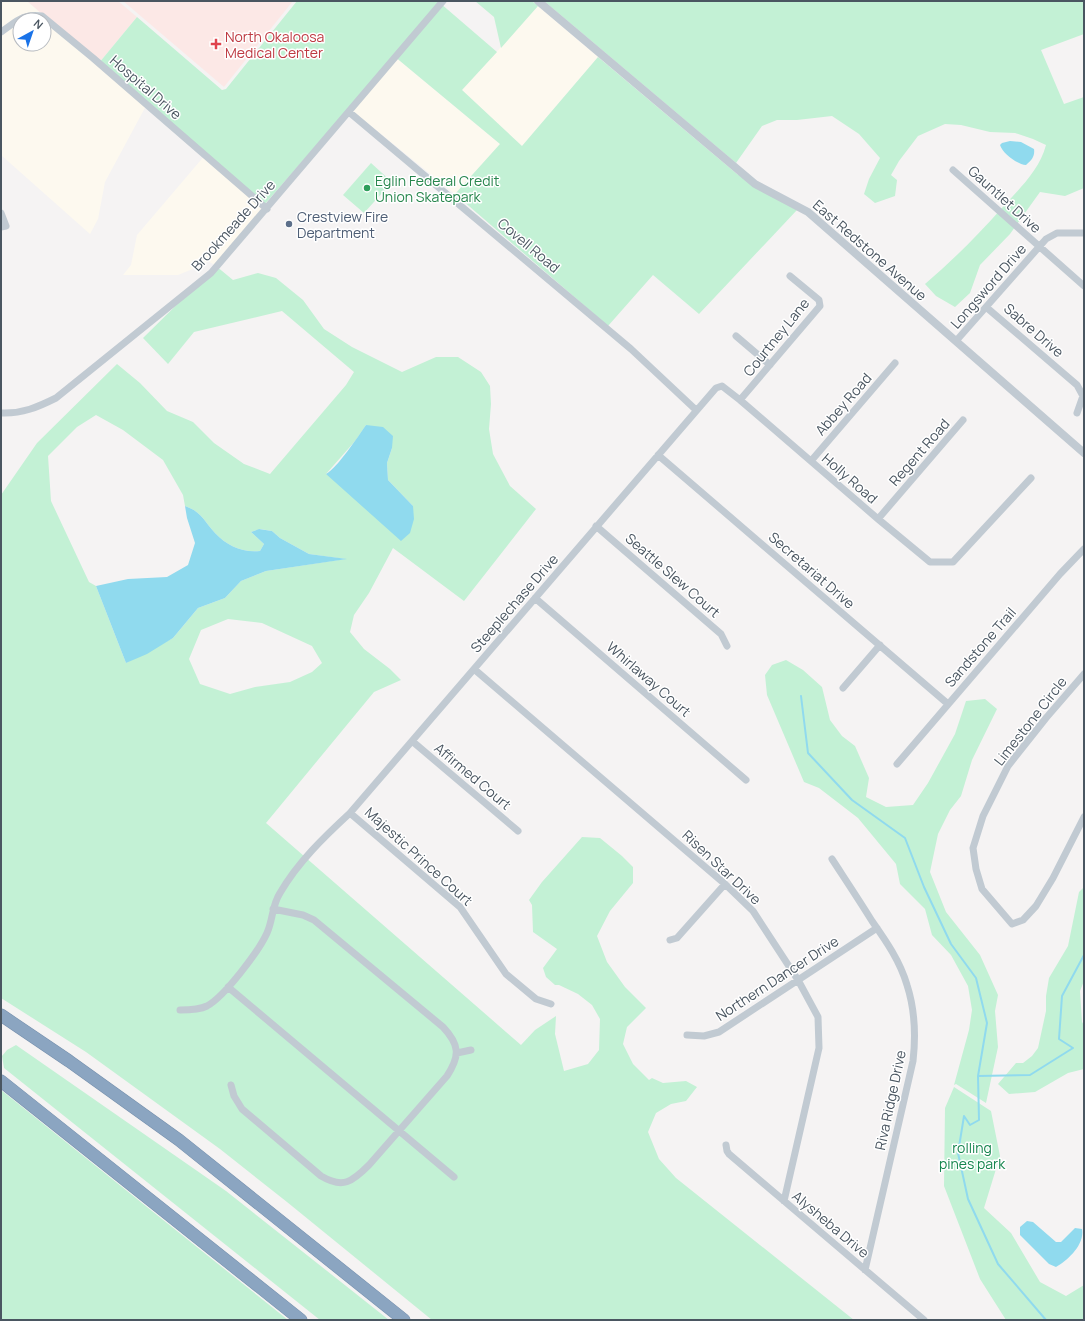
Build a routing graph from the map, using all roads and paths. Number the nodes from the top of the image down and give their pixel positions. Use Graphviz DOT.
graph roads {
  1 [pos="444,1"];
  2 [pos="538,1"];
  3 [pos="1,32"];
  4 [pos="349,112"];
  5 [pos="953,170"];
  6 [pos="267,209"];
  7 [pos="1,212"];
  8 [pos="1,227"];
  9 [pos="1084,233"];
  10 [pos="1039,247"];
  11 [pos="790,276"];
  12 [pos="1084,286"];
  13 [pos="986,307"];
  14 [pos="736,336"];
  15 [pos="956,341"];
  16 [pos="895,364"];
  17 [pos="770,365"];
  18 [pos="740,400"];
  19 [pos="696,410"];
  20 [pos="1,413"];
  21 [pos="1077,413"];
  22 [pos="963,420"];
  23 [pos="1084,453"];
  24 [pos="658,455"];
  25 [pos="811,461"];
  26 [pos="1031,478"];
  27 [pos="878,519"];
  28 [pos="596,526"];
  29 [pos="1084,549"];
  30 [pos="535,598"];
  31 [pos="727,646"];
  32 [pos="880,646"];
  33 [pos="474,668"];
  34 [pos="1084,674"];
  35 [pos="843,688"];
  36 [pos="948,704"];
  37 [pos="412,741"];
  38 [pos="897,764"];
  39 [pos="746,780"];
  40 [pos="350,813"];
  41 [pos="1084,817"];
  42 [pos="518,831"];
  43 [pos="832,859"];
  44 [pos="725,884"];
  45 [pos="273,909"];
  46 [pos="877,928"];
  47 [pos="670,940"];
  48 [pos="798,980"];
  49 [pos="228,987"];
  50 [pos="551,1004"];
  51 [pos="180,1010"];
  52 [pos="1,1015"];
  53 [pos="687,1035"];
  54 [pos="471,1050"];
  55 [pos="457,1053"];
  56 [pos="1,1080"];
  57 [pos="231,1085"];
  58 [pos="398,1131"];
  59 [pos="726,1145"];
  60 [pos="454,1177"];
  61 [pos="784,1201"];
  62 [pos="865,1270"];
  63 [pos="301,1320"];
  64 [pos="404,1320"];
  65 [pos="924,1320"];
  1 -- 4 [label="street, Brookmeade Drive"];
  2 -- 15 [label="street, East Redstone Avenue"];
  3 -- 6 [label="street, Hospital Drive"];
  4 -- 6 [label="street, Brookmeade Drive"];
  4 -- 19 [label="street, Covell Road"];
  5 -- 10 [label="street, Gauntlet Drive"];
  6 -- 20 [label="street, Brookmeade Drive"];
  7 -- 8 [label="street"];
  9 -- 10 [label="street, Longsword Drive"];
  10 -- 12 [label="street, Gauntlet Drive"];
  10 -- 13 [label="street, Longsword Drive"];
  11 -- 17 [label="street, Courtney Lane"];
  13 -- 15 [label="street, Longsword Drive"];
  13 -- 21 [label="street, Sabre Drive"];
  14 -- 17 [label="street"];
  15 -- 23 [label="street, East Redstone Avenue"];
  16 -- 25 [label="street, Abbey Road"];
  17 -- 18 [label="street, Courtney Lane"];
  18 -- 19 [label="street, Holly Road"];
  18 -- 25 [label="street, Holly Road"];
  19 -- 24 [label="street, Steeplechase Drive"];
  22 -- 27 [label="street, Regent Road"];
  24 -- 28 [label="street, Steeplechase Drive"];
  24 -- 32 [label="street, Secretariat Drive"];
  25 -- 27 [label="street, Holly Road"];
  26 -- 27 [label="street, Holly Road"];
  28 -- 30 [label="street, Steeplechase Drive"];
  28 -- 31 [label="street, Seattle Slew Court"];
  29 -- 36 [label="street, Sandstone Trail"];
  30 -- 33 [label="street, Steeplechase Drive"];
  30 -- 39 [label="street, Whirlaway Court"];
  32 -- 35 [label="street"];
  32 -- 36 [label="street, Secretariat Drive"];
  33 -- 37 [label="street, Steeplechase Drive"];
  33 -- 44 [label="street, Risen Star Drive"];
  34 -- 41 [label="street, Limestone Circle"];
  36 -- 38 [label="street, Sandstone Trail"];
  37 -- 40 [label="street, Steeplechase Drive"];
  37 -- 42 [label="street, Affirmed Court"];
  40 -- 45 [label="street, Steeplechase Drive"];
  40 -- 50 [label="street, Majestic Prince Court"];
  43 -- 46 [label="street, Riva Ridge Drive"];
  44 -- 47 [label="street"];
  44 -- 48 [label="street, Risen Star Drive"];
  45 -- 49 [label="street, Steeplechase Drive"];
  45 -- 55 [label="street"];
  46 -- 48 [label="street, Northern Dancer Drive"];
  46 -- 62 [label="street, Riva Ridge Drive"];
  48 -- 53 [label="street, Northern Dancer Drive"];
  48 -- 61 [label="street, Risen Star Drive"];
  49 -- 51 [label="street, Steeplechase Drive"];
  49 -- 58 [label="street"];
  52 -- 64 [label="highway"];
  54 -- 55 [label="street"];
  55 -- 58 [label="street"];
  56 -- 63 [label="highway"];
  57 -- 58 [label="street"];
  58 -- 60 [label="street"];
  59 -- 61 [label="street, Alysheba Drive"];
  61 -- 62 [label="street, Alysheba Drive"];
  62 -- 65 [label="street, Alysheba Drive"];
}
